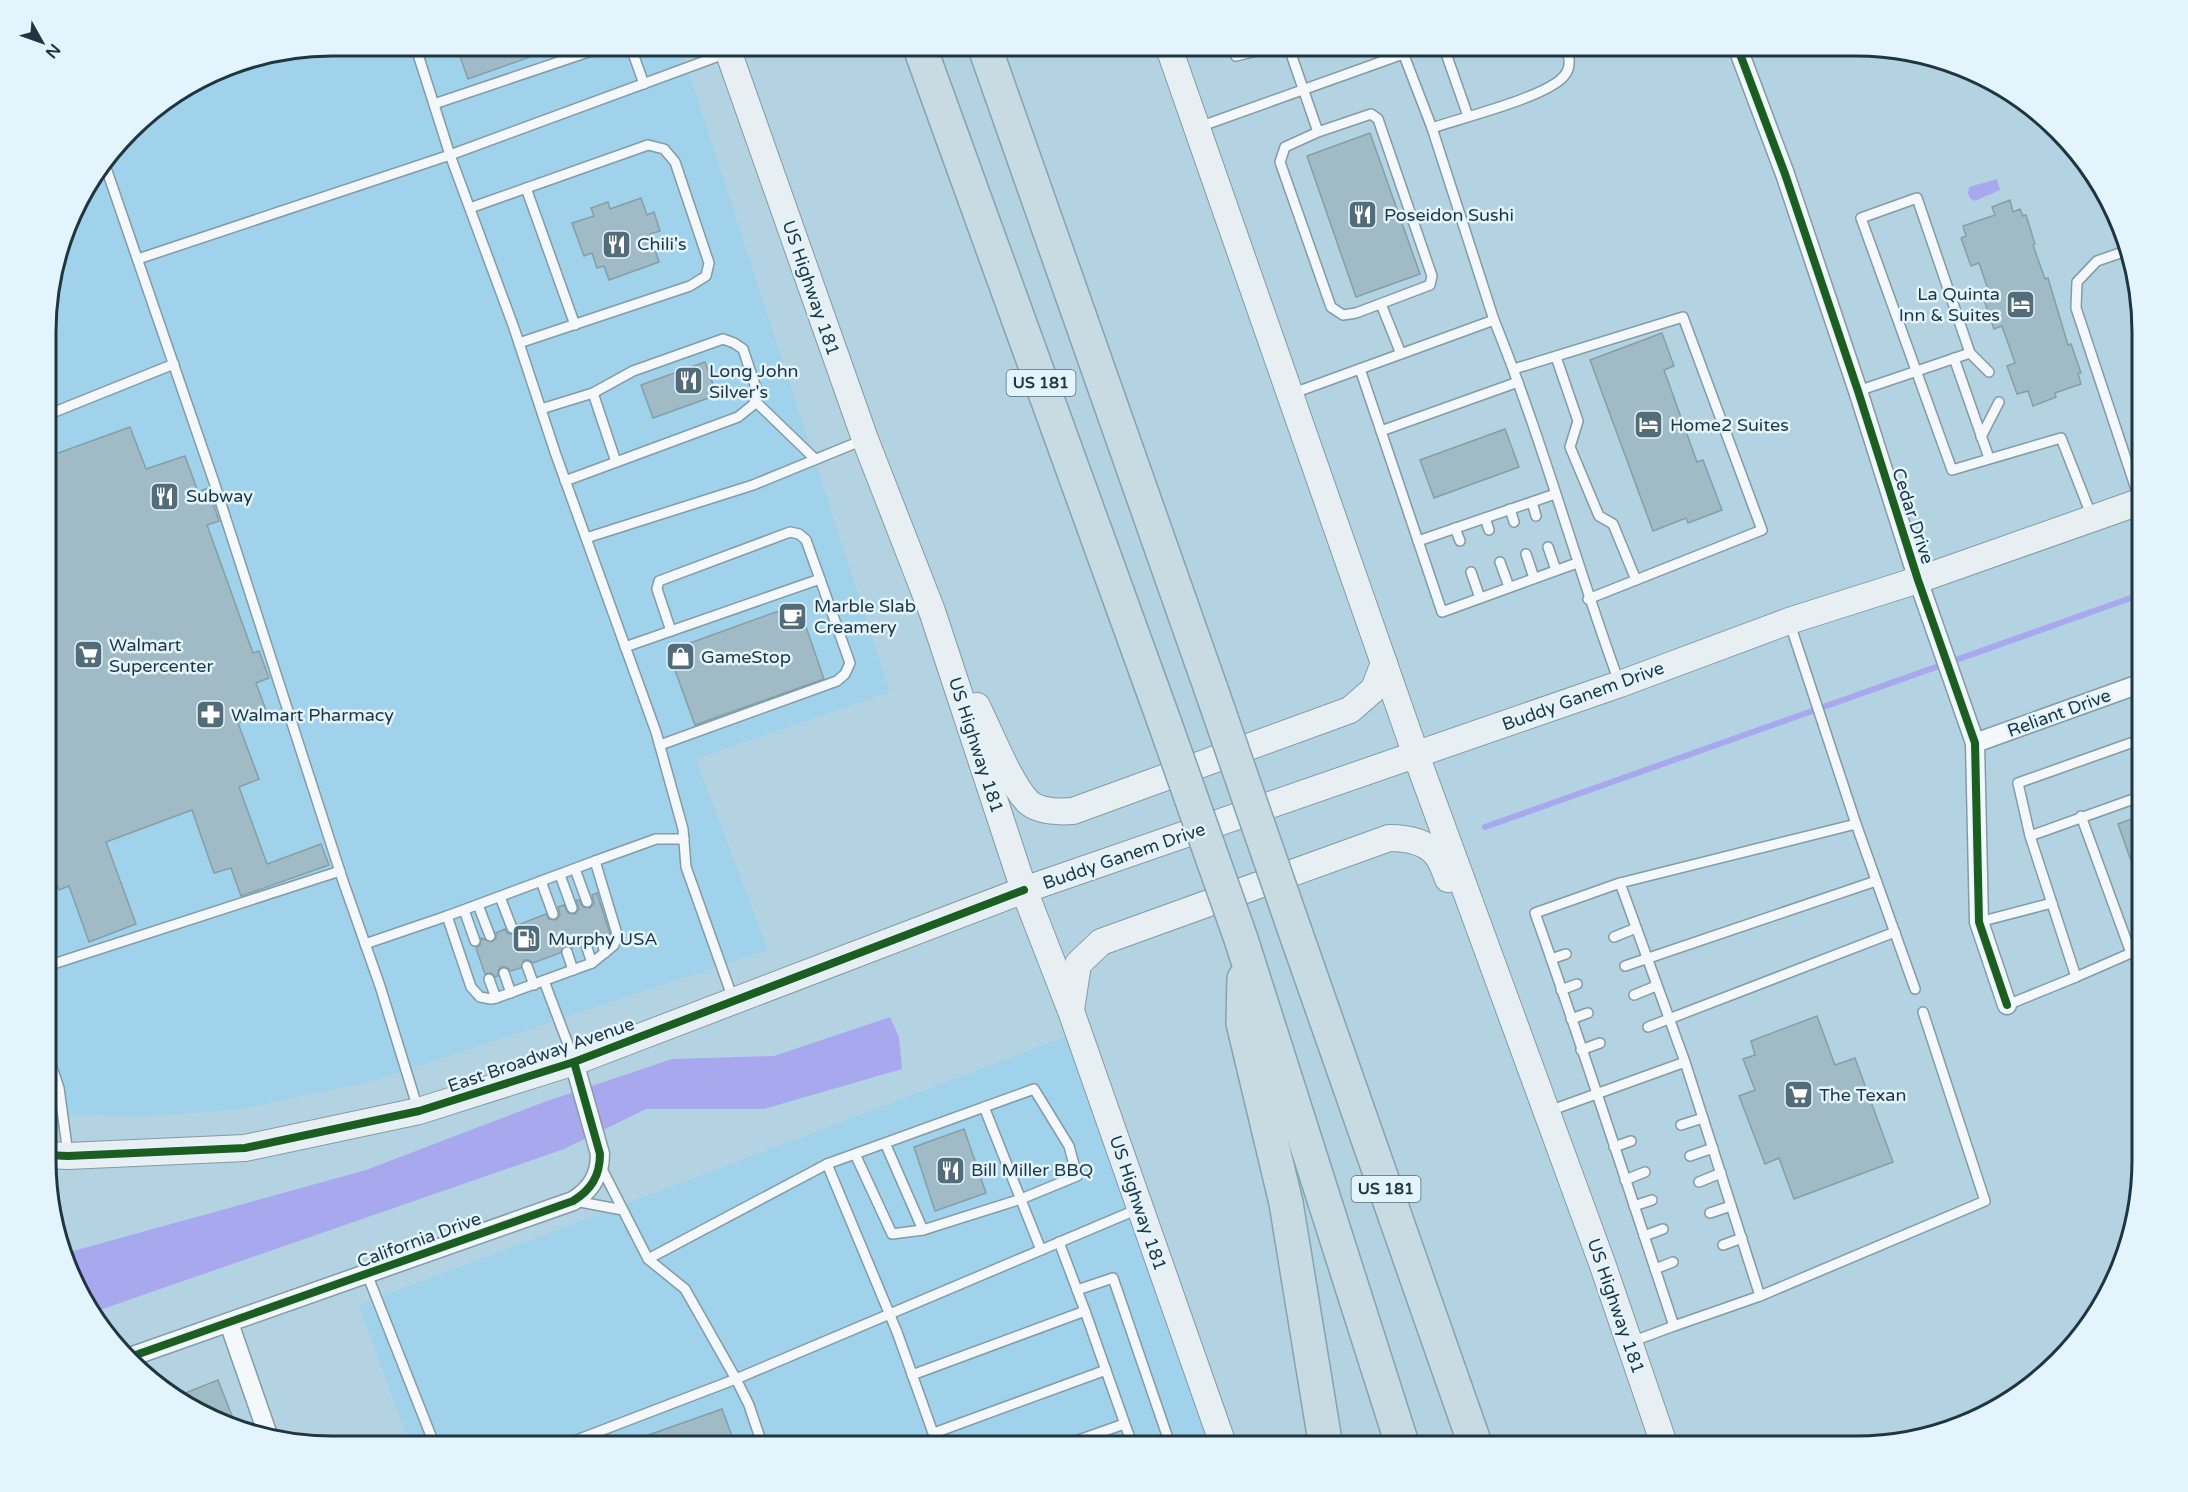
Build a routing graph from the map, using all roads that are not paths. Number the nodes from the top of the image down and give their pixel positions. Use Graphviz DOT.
graph roads {
  1 [pos="419,56"];
  2 [pos="576,56"];
  3 [pos="634,56"];
  4 [pos="710,56"];
  5 [pos="729,56"];
  6 [pos="923,56"];
  7 [pos="988,56"];
  8 [pos="1172,56"];
  9 [pos="1292,56"];
  10 [pos="1387,56"];
  11 [pos="1404,56"];
  12 [pos="1447,56"];
  13 [pos="1568,56"];
  14 [pos="1741,56"];
  15 [pos="644,84"];
  16 [pos="1302,89"];
  17 [pos="434,104"];
  18 [pos="1467,116"];
  19 [pos="1196,128"];
  20 [pos="1431,128"];
  21 [pos="1318,132"];
  22 [pos="450,155"];
  23 [pos="107,171"];
  24 [pos="526,188"];
  25 [pos="470,208"];
  26 [pos="2121,253"];
  27 [pos="138,259"];
  28 [pos="1382,304"];
  29 [pos="1494,320"];
  30 [pos="575,325"];
  31 [pos="519,343"];
  32 [pos="1970,353"];
  33 [pos="1401,354"];
  34 [pos="1556,357"];
  35 [pos="1954,358"];
  36 [pos="174,364"];
  37 [pos="1360,369"];
  38 [pos="1514,369"];
  39 [pos="1916,372"];
  40 [pos="1989,372"];
  41 [pos="1518,382"];
  42 [pos="1858,392"];
  43 [pos="593,393"];
  44 [pos="1290,394"];
  45 [pos="755,401"];
  46 [pos="1999,402"];
  47 [pos="541,409"];
  48 [pos="56,411"];
  49 [pos="1381,431"];
  50 [pos="1981,438"];
  51 [pos="865,439"];
  52 [pos="1989,458"];
  53 [pos="815,459"];
  54 [pos="616,462"];
  55 [pos="2132,474"];
  56 [pos="565,481"];
  57 [pos="1555,494"];
  58 [pos="1532,502"];
  59 [pos="2132,504"];
  60 [pos="1510,509"];
  61 [pos="1536,516"];
  62 [pos="2092,517"];
  63 [pos="1485,518"];
  64 [pos="1514,522"];
  65 [pos="1455,528"];
  66 [pos="1489,530"];
  67 [pos="586,538"];
  68 [pos="1418,541"];
  69 [pos="1460,541"];
  70 [pos="1548,547"];
  71 [pos="1526,554"];
  72 [pos="1500,562"];
  73 [pos="1577,563"];
  74 [pos="1556,570"];
  75 [pos="1471,572"];
  76 [pos="1534,578"];
  77 [pos="820,579"];
  78 [pos="1636,580"];
  79 [pos="1918,580"];
  80 [pos="1509,587"];
  81 [pos="1480,598"];
  82 [pos="1588,599"];
  83 [pos="932,610"];
  84 [pos="1789,621"];
  85 [pos="671,631"];
  86 [pos="626,647"];
  87 [pos="1384,663"];
  88 [pos="1620,684"];
  89 [pos="2132,689"];
  90 [pos="1975,743"];
  91 [pos="2132,743"];
  92 [pos="660,745"];
  93 [pos="1416,755"];
  94 [pos="2132,799"];
  95 [pos="2081,816"];
  96 [pos="1856,824"];
  97 [pos="2030,836"];
  98 [pos="684,839"];
  99 [pos="595,861"];
  100 [pos="575,869"];
  101 [pos="340,871"];
  102 [pos="560,875"];
  103 [pos="541,881"];
  104 [pos="1876,881"];
  105 [pos="1620,883"];
  106 [pos="1024,890"];
  107 [pos="500,897"];
  108 [pos="587,902"];
  109 [pos="2052,903"];
  110 [pos="478,905"];
  111 [pos="572,908"];
  112 [pos="464,910"];
  113 [pos="553,915"];
  114 [pos="447,916"];
  115 [pos="1979,922"];
  116 [pos="512,928"];
  117 [pos="1636,928"];
  118 [pos="1895,932"];
  119 [pos="490,936"];
  120 [pos="1614,937"];
  121 [pos="601,940"];
  122 [pos="475,941"];
  123 [pos="365,944"];
  124 [pos="586,945"];
  125 [pos="1243,948"];
  126 [pos="567,952"];
  127 [pos="605,953"];
  128 [pos="1566,954"];
  129 [pos="1551,958"];
  130 [pos="1647,958"];
  131 [pos="56,963"];
  132 [pos="592,963"];
  133 [pos="527,966"];
  134 [pos="1625,966"];
  135 [pos="573,970"];
  136 [pos="504,973"];
  137 [pos="1496,973"];
  138 [pos="2076,977"];
  139 [pos="489,979"];
  140 [pos="539,983"];
  141 [pos="1577,984"];
  142 [pos="1656,986"];
  143 [pos="1915,989"];
  144 [pos="1561,990"];
  145 [pos="511,993"];
  146 [pos="1635,995"];
  147 [pos="496,998"];
  148 [pos="733,1001"];
  149 [pos="2007,1005"];
  150 [pos="1071,1011"];
  151 [pos="1923,1012"];
  152 [pos="1588,1013"];
  153 [pos="1571,1019"];
  154 [pos="1668,1019"];
  155 [pos="1648,1027"];
  156 [pos="1599,1043"];
  157 [pos="1581,1050"];
  158 [pos="574,1062"];
  159 [pos="1684,1062"];
  160 [pos="56,1079"];
  161 [pos="1596,1093"];
  162 [pos="984,1107"];
  163 [pos="419,1111"];
  164 [pos="1547,1112"];
  165 [pos="1703,1118"];
  166 [pos="1681,1125"];
  167 [pos="1631,1141"];
  168 [pos="885,1143"];
  169 [pos="1614,1148"];
  170 [pos="1713,1148"];
  171 [pos="855,1154"];
  172 [pos="58,1156"];
  173 [pos="1690,1156"];
  174 [pos="600,1164"];
  175 [pos="827,1164"];
  176 [pos="1645,1172"];
  177 [pos="1721,1173"];
  178 [pos="1625,1180"];
  179 [pos="1699,1182"];
  180 [pos="1021,1199"];
  181 [pos="573,1200"];
  182 [pos="1652,1200"];
  183 [pos="1634,1206"];
  184 [pos="1731,1206"];
  185 [pos="1140,1208"];
  186 [pos="623,1210"];
  187 [pos="1710,1213"];
  188 [pos="1663,1229"];
  189 [pos="923,1230"];
  190 [pos="1644,1236"];
  191 [pos="1742,1238"];
  192 [pos="1059,1242"];
  193 [pos="1723,1245"];
  194 [pos="1041,1250"];
  195 [pos="648,1259"];
  196 [pos="1673,1262"];
  197 [pos="1655,1269"];
  198 [pos="367,1274"];
  199 [pos="1077,1290"];
  200 [pos="1760,1296"];
  201 [pos="1086,1311"];
  202 [pos="890,1314"];
  203 [pos="229,1323"];
  204 [pos="1674,1326"];
  205 [pos="1629,1343"];
  206 [pos="135,1355"];
  207 [pos="1106,1370"];
  208 [pos="912,1375"];
  209 [pos="736,1379"];
  210 [pos="1124,1424"];
  211 [pos="266,1428"];
  212 [pos="934,1433"];
  213 [pos="431,1436"];
  214 [pos="587,1436"];
  215 [pos="759,1436"];
  216 [pos="935,1436"];
  217 [pos="1090,1436"];
  218 [pos="1129,1436"];
  219 [pos="1167,1436"];
  220 [pos="1220,1436"];
  221 [pos="1324,1436"];
  222 [pos="1399,1436"];
  223 [pos="1474,1436"];
  224 [pos="1661,1436"];
  1 -- 17 [label="lane"];
  2 -- 17 [label="lane"];
  3 -- 15 [label="lane"];
  4 -- 15 [label="lane"];
  5 -- 51 [label="main road, US Highway 181"];
  6 -- 125 [label="highway, US 181, bridge"];
  7 -- 223 [label="highway, US 181, bridge"];
  8 -- 19 [label="main road, US Highway 181"];
  9 -- 16 [label="lane"];
  10 -- 16 [label="lane"];
  11 -- 20 [label="lane"];
  12 -- 18 [label="lane"];
  13 -- 18 [label="lane"];
  14 -- 42 [label="street, Cedar Drive"];
  15 -- 22 [label="lane"];
  16 -- 19 [label="lane"];
  16 -- 21 [label="lane"];
  17 -- 22 [label="lane"];
  18 -- 20 [label="lane"];
  19 -- 44 [label="main road, US Highway 181"];
  20 -- 29 [label="lane"];
  21 -- 28 [label="lane"];
  21 -- 28 [label="lane"];
  22 -- 25 [label="lane"];
  22 -- 27 [label="lane"];
  23 -- 27 [label="lane"];
  24 -- 25 [label="lane"];
  24 -- 30 [label="lane"];
  24 -- 30 [label="lane"];
  25 -- 31 [label="lane"];
  26 -- 55 [label="lane"];
  27 -- 36 [label="lane"];
  28 -- 33 [label="lane"];
  29 -- 33 [label="lane"];
  29 -- 38 [label="lane"];
  30 -- 31 [label="lane"];
  31 -- 47 [label="lane"];
  32 -- 35 [label="lane"];
  32 -- 39 [label="lane"];
  32 -- 40 [label="lane"];
  33 -- 37 [label="lane"];
  34 -- 38 [label="lane"];
  34 -- 78 [label="lane"];
  34 -- 78 [label="lane"];
  35 -- 39 [label="lane"];
  35 -- 50 [label="lane"];
  36 -- 48 [label="lane"];
  36 -- 101 [label="lane"];
  37 -- 44 [label="lane"];
  37 -- 49 [label="lane"];
  38 -- 41 [label="lane"];
  39 -- 42 [label="lane"];
  39 -- 52 [label="lane"];
  41 -- 49 [label="lane"];
  41 -- 57 [label="lane"];
  42 -- 79 [label="street, Cedar Drive"];
  43 -- 45 [label="lane"];
  43 -- 47 [label="lane"];
  43 -- 54 [label="lane"];
  44 -- 87 [label="main road, US Highway 181"];
  45 -- 53 [label="lane"];
  45 -- 54 [label="lane"];
  46 -- 50 [label="lane"];
  47 -- 56 [label="lane"];
  49 -- 68 [label="lane"];
  50 -- 52 [label="lane"];
  51 -- 53 [label="lane"];
  51 -- 83 [label="main road, US Highway 181"];
  52 -- 62 [label="lane"];
  53 -- 67 [label="lane"];
  54 -- 56 [label="lane"];
  56 -- 67 [label="lane"];
  57 -- 58 [label="lane"];
  57 -- 73 [label="lane"];
  58 -- 60 [label="lane"];
  58 -- 61 [label="lane"];
  59 -- 62 [label="main road, Buddy Ganem Drive"];
  60 -- 63 [label="lane"];
  60 -- 64 [label="lane"];
  62 -- 79 [label="main road, Buddy Ganem Drive"];
  63 -- 65 [label="lane"];
  63 -- 66 [label="lane"];
  65 -- 68 [label="lane"];
  65 -- 69 [label="lane"];
  67 -- 86 [label="lane"];
  68 -- 81 [label="lane"];
  70 -- 74 [label="lane"];
  71 -- 76 [label="lane"];
  72 -- 80 [label="lane"];
  73 -- 74 [label="lane"];
  73 -- 82 [label="lane"];
  74 -- 76 [label="lane"];
  75 -- 81 [label="lane"];
  76 -- 80 [label="lane"];
  77 -- 85 [label="lane"];
  77 -- 85 [label="lane"];
  77 -- 92 [label="lane"];
  78 -- 82 [label="lane"];
  79 -- 84 [label="main road, Buddy Ganem Drive"];
  79 -- 90 [label="street, Cedar Drive"];
  80 -- 81 [label="lane"];
  82 -- 88 [label="lane"];
  83 -- 87 [label="main road"];
  83 -- 106 [label="main road, US Highway 181"];
  84 -- 88 [label="main road, Buddy Ganem Drive"];
  84 -- 96 [label="lane"];
  85 -- 86 [label="lane"];
  86 -- 92 [label="lane"];
  87 -- 93 [label="main road, US Highway 181"];
  88 -- 93 [label="main road, Buddy Ganem Drive"];
  89 -- 90 [label="street, Reliant Drive"];
  90 -- 115 [label="street, Cedar Drive"];
  91 -- 97 [label="lane"];
  92 -- 98 [label="lane"];
  93 -- 106 [label="main road, Buddy Ganem Drive"];
  93 -- 137 [label="main road, US Highway 181"];
  94 -- 95 [label="lane"];
  95 -- 97 [label="lane"];
  95 -- 138 [label="lane"];
  96 -- 104 [label="lane"];
  96 -- 105 [label="lane"];
  97 -- 109 [label="lane"];
  98 -- 99 [label="lane"];
  98 -- 148 [label="lane"];
  99 -- 100 [label="lane"];
  99 -- 127 [label="lane"];
  100 -- 102 [label="lane"];
  100 -- 108 [label="lane"];
  101 -- 123 [label="lane"];
  101 -- 131 [label="lane"];
  102 -- 103 [label="lane"];
  102 -- 111 [label="lane"];
  103 -- 107 [label="lane"];
  103 -- 113 [label="lane"];
  104 -- 118 [label="lane"];
  104 -- 130 [label="lane"];
  105 -- 117 [label="lane"];
  105 -- 129 [label="lane"];
  106 -- 148 [label="main road, East Broadway Avenue"];
  106 -- 150 [label="main road, US Highway 181"];
  107 -- 110 [label="lane"];
  107 -- 116 [label="lane"];
  109 -- 115 [label="lane"];
  109 -- 138 [label="lane"];
  110 -- 112 [label="lane"];
  110 -- 119 [label="lane"];
  112 -- 114 [label="lane"];
  112 -- 122 [label="lane"];
  114 -- 123 [label="lane"];
  114 -- 147 [label="lane"];
  115 -- 149 [label="street, Cedar Drive"];
  117 -- 120 [label="lane"];
  117 -- 130 [label="lane"];
  118 -- 143 [label="lane"];
  118 -- 154 [label="lane"];
  121 -- 127 [label="lane"];
  123 -- 163 [label="lane"];
  124 -- 132 [label="lane"];
  125 -- 221 [label="highway"];
  125 -- 222 [label="highway, US 181"];
  126 -- 135 [label="lane"];
  127 -- 132 [label="lane"];
  128 -- 129 [label="lane"];
  129 -- 144 [label="lane"];
  130 -- 134 [label="lane"];
  130 -- 142 [label="lane"];
  132 -- 135 [label="lane"];
  133 -- 140 [label="lane"];
  135 -- 140 [label="lane"];
  136 -- 145 [label="lane"];
  137 -- 150 [label="main road"];
  137 -- 164 [label="main road, US Highway 181"];
  138 -- 149 [label="lane"];
  139 -- 147 [label="lane"];
  140 -- 145 [label="lane"];
  140 -- 158 [label="lane"];
  141 -- 144 [label="lane"];
  142 -- 146 [label="lane"];
  142 -- 154 [label="lane"];
  144 -- 153 [label="lane"];
  145 -- 147 [label="lane"];
  148 -- 158 [label="main road, East Broadway Avenue"];
  150 -- 185 [label="main road, US Highway 181"];
  151 -- 200 [label="lane"];
  152 -- 153 [label="lane"];
  153 -- 157 [label="lane"];
  154 -- 155 [label="lane"];
  154 -- 159 [label="lane"];
  156 -- 157 [label="lane"];
  157 -- 161 [label="lane"];
  158 -- 163 [label="main road, East Broadway Avenue"];
  158 -- 174 [label="street"];
  159 -- 161 [label="lane"];
  159 -- 165 [label="lane"];
  160 -- 172 [label="lane"];
  161 -- 164 [label="lane"];
  161 -- 169 [label="lane"];
  162 -- 168 [label="lane"];
  162 -- 180 [label="lane"];
  162 -- 180 [label="lane"];
  163 -- 172 [label="main road, East Broadway Avenue"];
  164 -- 205 [label="main road, US Highway 181"];
  165 -- 166 [label="lane"];
  165 -- 170 [label="lane"];
  167 -- 169 [label="lane"];
  168 -- 171 [label="lane"];
  168 -- 189 [label="lane"];
  169 -- 178 [label="lane"];
  170 -- 173 [label="lane"];
  170 -- 177 [label="lane"];
  171 -- 175 [label="lane"];
  171 -- 189 [label="lane"];
  174 -- 181 [label="street, California Drive"];
  174 -- 186 [label="lane"];
  175 -- 195 [label="lane"];
  175 -- 202 [label="lane"];
  176 -- 178 [label="lane"];
  177 -- 179 [label="lane"];
  177 -- 184 [label="lane"];
  178 -- 183 [label="lane"];
  180 -- 189 [label="lane"];
  180 -- 194 [label="lane"];
  181 -- 186 [label="lane"];
  181 -- 198 [label="street, California Drive"];
  182 -- 183 [label="lane"];
  183 -- 190 [label="lane"];
  184 -- 187 [label="lane"];
  184 -- 191 [label="lane"];
  185 -- 192 [label="lane"];
  185 -- 220 [label="main road, US Highway 181"];
  186 -- 195 [label="lane"];
  188 -- 190 [label="lane"];
  190 -- 197 [label="lane"];
  191 -- 193 [label="lane"];
  191 -- 200 [label="lane"];
  192 -- 194 [label="lane"];
  192 -- 199 [label="lane"];
  194 -- 202 [label="lane"];
  195 -- 209 [label="lane"];
  196 -- 197 [label="lane"];
  197 -- 204 [label="lane"];
  198 -- 203 [label="street, California Drive"];
  198 -- 213 [label="lane"];
  199 -- 201 [label="lane"];
  199 -- 219 [label="lane"];
  200 -- 204 [label="lane"];
  201 -- 207 [label="lane"];
  201 -- 208 [label="lane"];
  202 -- 208 [label="lane"];
  202 -- 209 [label="lane"];
  203 -- 206 [label="street, California Drive"];
  203 -- 211 [label="street"];
  204 -- 205 [label="lane"];
  205 -- 224 [label="main road, US Highway 181"];
  207 -- 210 [label="lane"];
  207 -- 212 [label="lane"];
  208 -- 212 [label="lane"];
  209 -- 214 [label="lane"];
  209 -- 215 [label="lane"];
  210 -- 217 [label="lane"];
  210 -- 218 [label="lane"];
  212 -- 216 [label="lane"];
}
